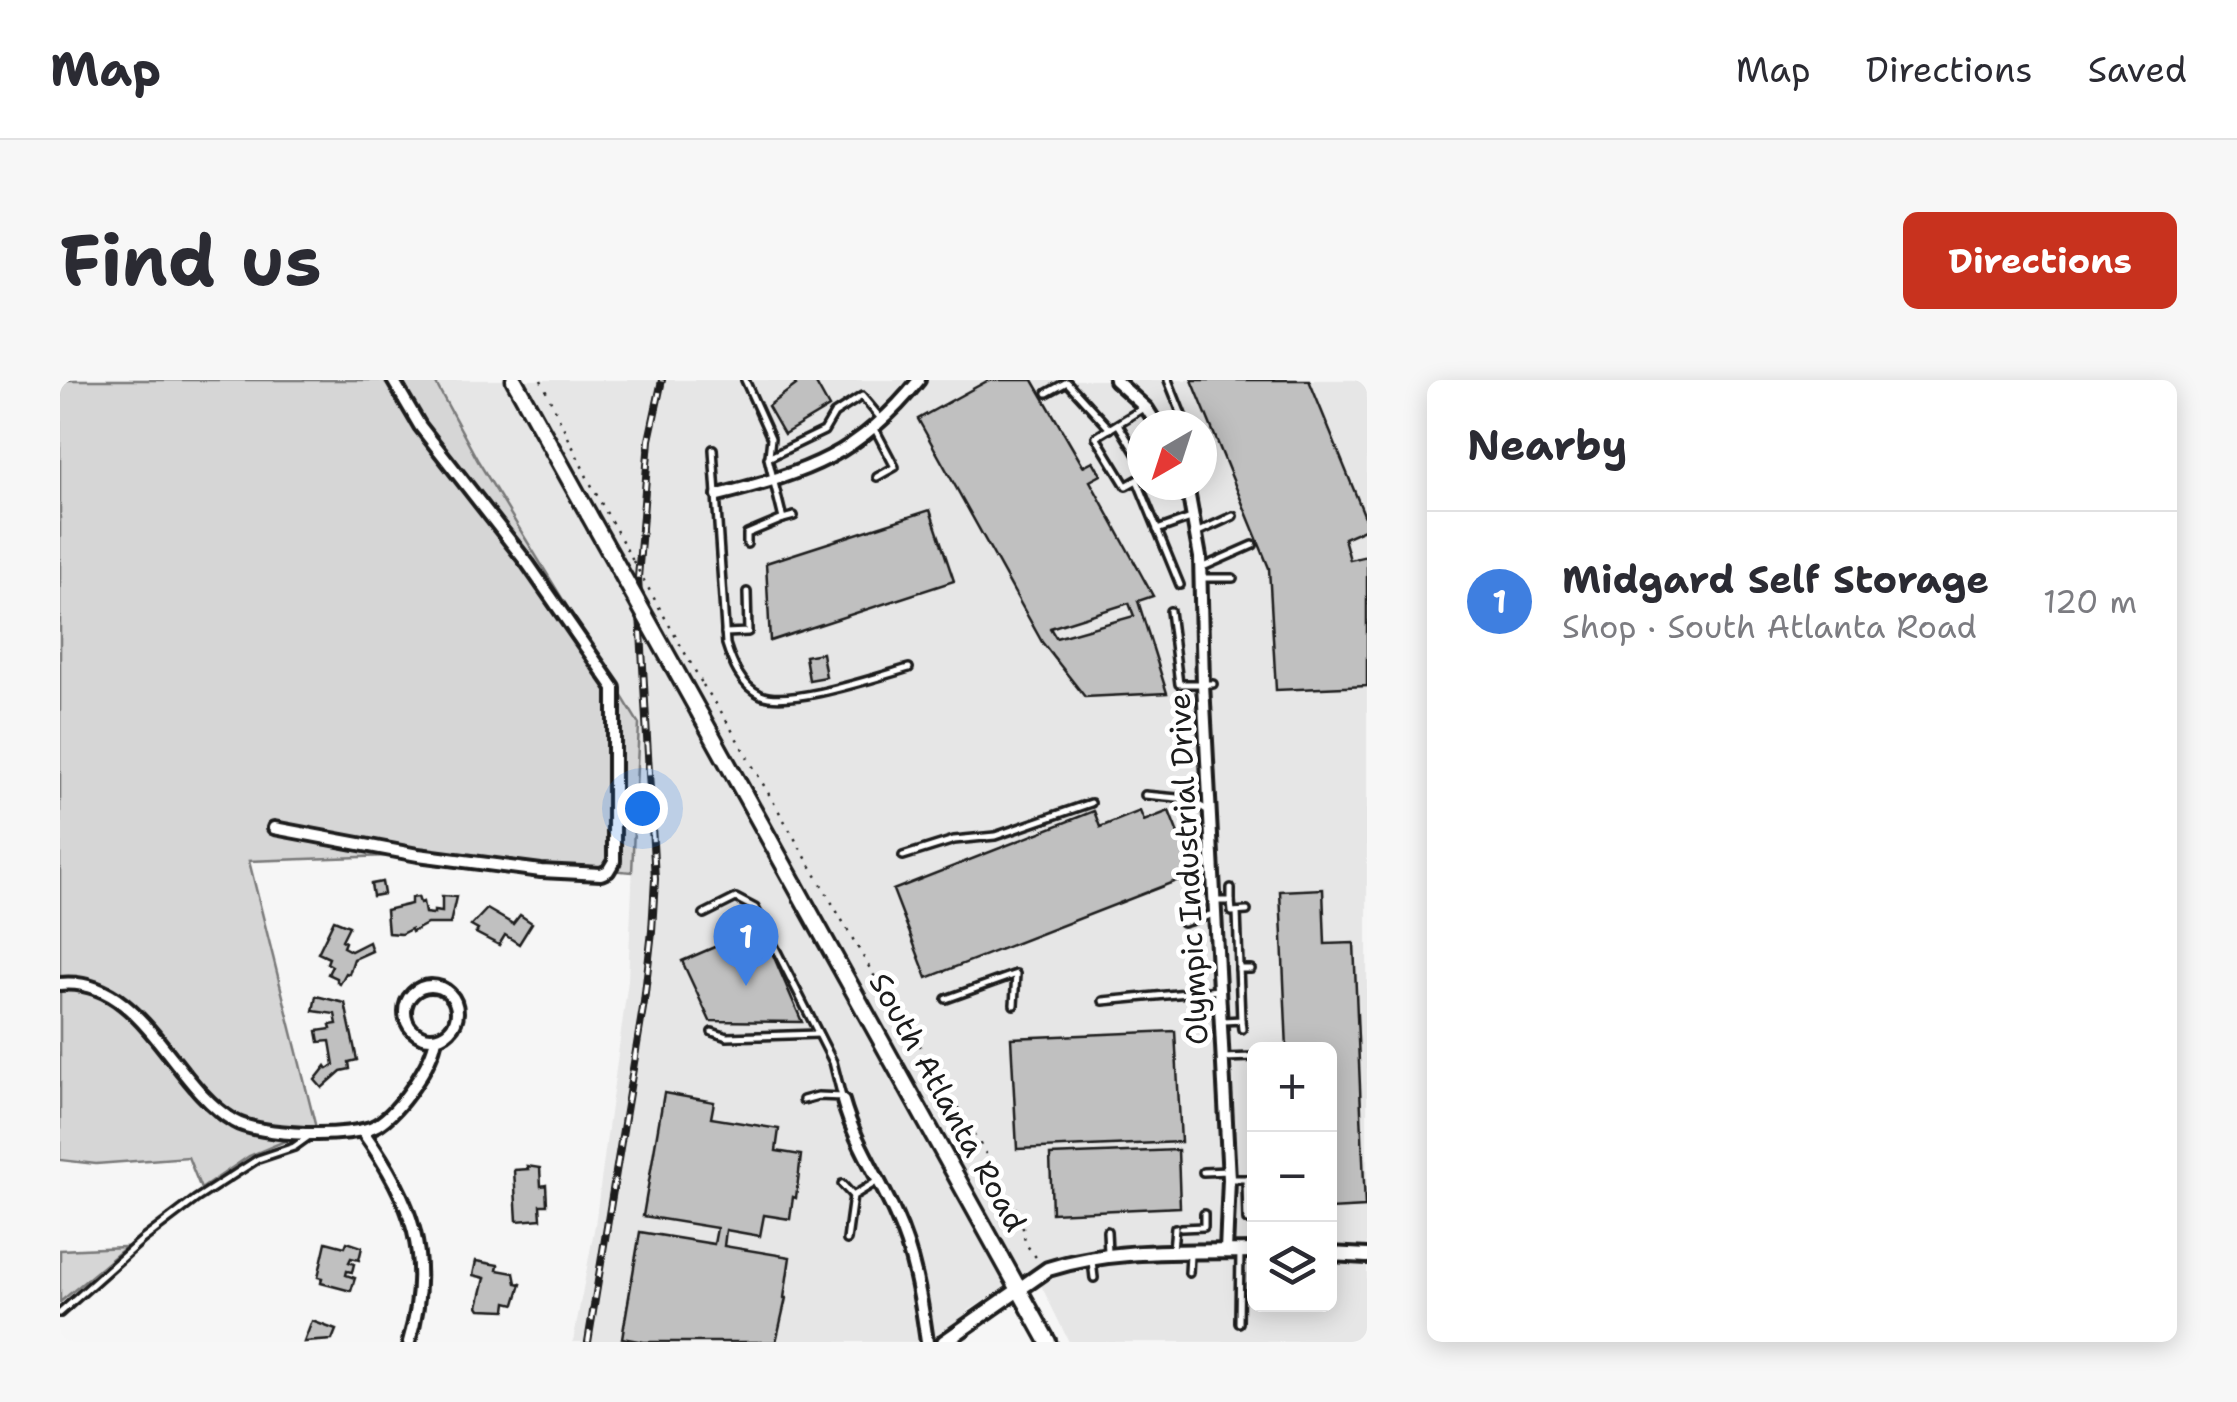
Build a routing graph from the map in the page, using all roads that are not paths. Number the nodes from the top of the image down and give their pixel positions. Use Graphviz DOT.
graph roads {
  1 [pos="393,380"];
  2 [pos="514,380"];
  3 [pos="745,380"];
  4 [pos="919,380"];
  5 [pos="1115,380"];
  6 [pos="1168,380"];
  7 [pos="1127,384"];
  8 [pos="1047,393"];
  9 [pos="1145,408"];
  10 [pos="1180,410"];
  11 [pos="1118,424"];
  12 [pos="879,425"];
  13 [pos="1110,429"];
  14 [pos="1127,439"];
  15 [pos="713,449"];
  16 [pos="768,458"];
  17 [pos="877,477"];
  18 [pos="775,480"];
  19 [pos="1127,485"];
  20 [pos="718,495"];
  21 [pos="1147,500"];
  22 [pos="1190,500"];
  23 [pos="794,516"];
  24 [pos="1233,516"];
  25 [pos="1194,517"];
  26 [pos="783,519"];
  27 [pos="1157,530"];
  28 [pos="1196,532"];
  29 [pos="747,544"];
  30 [pos="1253,546"];
  31 [pos="1200,573"];
  32 [pos="1233,578"];
  33 [pos="1180,585"];
  34 [pos="747,592"];
  35 [pos="1170,610"];
  36 [pos="726,634"];
  37 [pos="909,668"];
  38 [pos="1208,684"];
  39 [pos="1146,795"];
  40 [pos="1091,803"];
  41 [pos="1210,812"];
  42 [pos="274,828"];
  43 [pos="904,856"];
  44 [pos="1230,888"];
  45 [pos="1231,901"];
  46 [pos="1215,908"];
  47 [pos="1237,912"];
  48 [pos="1247,912"];
  49 [pos="704,914"];
  50 [pos="1183,923"];
  51 [pos="1240,969"];
  52 [pos="1251,969"];
  53 [pos="60,984"];
  54 [pos="1219,990"];
  55 [pos="946,999"];
  56 [pos="1104,1001"];
  57 [pos="1014,1005"];
  58 [pos="1241,1020"];
  59 [pos="1220,1021"];
  60 [pos="1242,1029"];
  61 [pos="712,1032"];
  62 [pos="818,1034"];
  63 [pos="436,1038"];
  64 [pos="1247,1057"];
  65 [pos="1222,1058"];
  66 [pos="843,1099"];
  67 [pos="803,1100"];
  68 [pos="364,1132"];
  69 [pos="311,1135"];
  70 [pos="1203,1172"];
  71 [pos="1229,1175"];
  72 [pos="1246,1179"];
  73 [pos="879,1181"];
  74 [pos="842,1184"];
  75 [pos="854,1196"];
  76 [pos="1204,1214"];
  77 [pos="1247,1220"];
  78 [pos="1107,1231"];
  79 [pos="847,1240"];
  80 [pos="1240,1251"];
  81 [pos="1172,1252"];
  82 [pos="1191,1252"];
  83 [pos="1337,1254"];
  84 [pos="1108,1256"];
  85 [pos="1367,1256"];
  86 [pos="1092,1258"];
  87 [pos="1189,1273"];
  88 [pos="1094,1278"];
  89 [pos="1020,1288"];
  90 [pos="60,1313"];
  91 [pos="1240,1323"];
  92 [pos="408,1342"];
  93 [pos="927,1342"];
  94 [pos="944,1342"];
  95 [pos="1048,1342"];
  1 -- 42 [label="street"];
  2 -- 89 [label="main road, South Atlanta Road, bridge"];
  3 -- 16 [label="lane"];
  4 -- 12 [label="street"];
  5 -- 7 [label="street"];
  6 -- 10 [label="lane"];
  7 -- 9 [label="street"];
  8 -- 13 [label="lane"];
  9 -- 11 [label="lane"];
  11 -- 13 [label="lane"];
  11 -- 14 [label="lane"];
  12 -- 16 [label="lane"];
  12 -- 17 [label="lane"];
  12 -- 18 [label="street"];
  13 -- 19 [label="lane"];
  15 -- 20 [label="lane"];
  16 -- 18 [label="lane"];
  18 -- 20 [label="street"];
  18 -- 26 [label="lane"];
  20 -- 36 [label="lane"];
  21 -- 27 [label="lane"];
  22 -- 25 [label="street, Olympic Industrial Drive"];
  23 -- 26 [label="lane"];
  24 -- 28 [label="lane"];
  25 -- 27 [label="lane"];
  25 -- 28 [label="street, Olympic Industrial Drive"];
  26 -- 29 [label="lane"];
  27 -- 33 [label="lane"];
  28 -- 31 [label="street, Olympic Industrial Drive"];
  30 -- 31 [label="lane"];
  31 -- 32 [label="lane"];
  31 -- 38 [label="street, Olympic Industrial Drive"];
  34 -- 36 [label="lane"];
  35 -- 38 [label="lane"];
  36 -- 37 [label="lane"];
  38 -- 41 [label="street, Olympic Industrial Drive"];
  39 -- 41 [label="lane"];
  40 -- 43 [label="lane"];
  41 -- 46 [label="street, Olympic Industrial Drive"];
  44 -- 45 [label="lane"];
  45 -- 46 [label="lane"];
  45 -- 47 [label="lane"];
  46 -- 50 [label="lane"];
  46 -- 54 [label="street, Olympic Industrial Drive"];
  47 -- 48 [label="lane"];
  47 -- 51 [label="lane"];
  49 -- 62 [label="lane"];
  51 -- 52 [label="lane"];
  51 -- 58 [label="lane"];
  53 -- 69 [label="street"];
  54 -- 56 [label="lane"];
  54 -- 59 [label="street, Olympic Industrial Drive"];
  55 -- 57 [label="lane"];
  58 -- 59 [label="lane"];
  58 -- 60 [label="lane"];
  59 -- 65 [label="street, Olympic Industrial Drive"];
  61 -- 62 [label="lane"];
  62 -- 66 [label="lane"];
  63 -- 63 [label="street"];
  63 -- 68 [label="street"];
  64 -- 65 [label="lane"];
  65 -- 71 [label="street, Olympic Industrial Drive"];
  66 -- 67 [label="lane"];
  66 -- 73 [label="street"];
  68 -- 69 [label="street"];
  68 -- 92 [label="street"];
  69 -- 90 [label="lane"];
  70 -- 71 [label="lane"];
  71 -- 72 [label="lane"];
  71 -- 80 [label="street, Olympic Industrial Drive"];
  72 -- 77 [label="lane"];
  73 -- 75 [label="lane"];
  73 -- 93 [label="street"];
  74 -- 75 [label="lane"];
  75 -- 79 [label="lane"];
  76 -- 81 [label="lane"];
  78 -- 84 [label="lane"];
  80 -- 82 [label="street"];
  80 -- 91 [label="lane"];
  81 -- 82 [label="street"];
  81 -- 84 [label="street"];
  82 -- 87 [label="lane"];
  83 -- 85 [label="street"];
  84 -- 86 [label="street"];
  86 -- 88 [label="lane"];
  86 -- 89 [label="street"];
  89 -- 94 [label="street"];
  89 -- 95 [label="main road, South Atlanta Road"];
}
